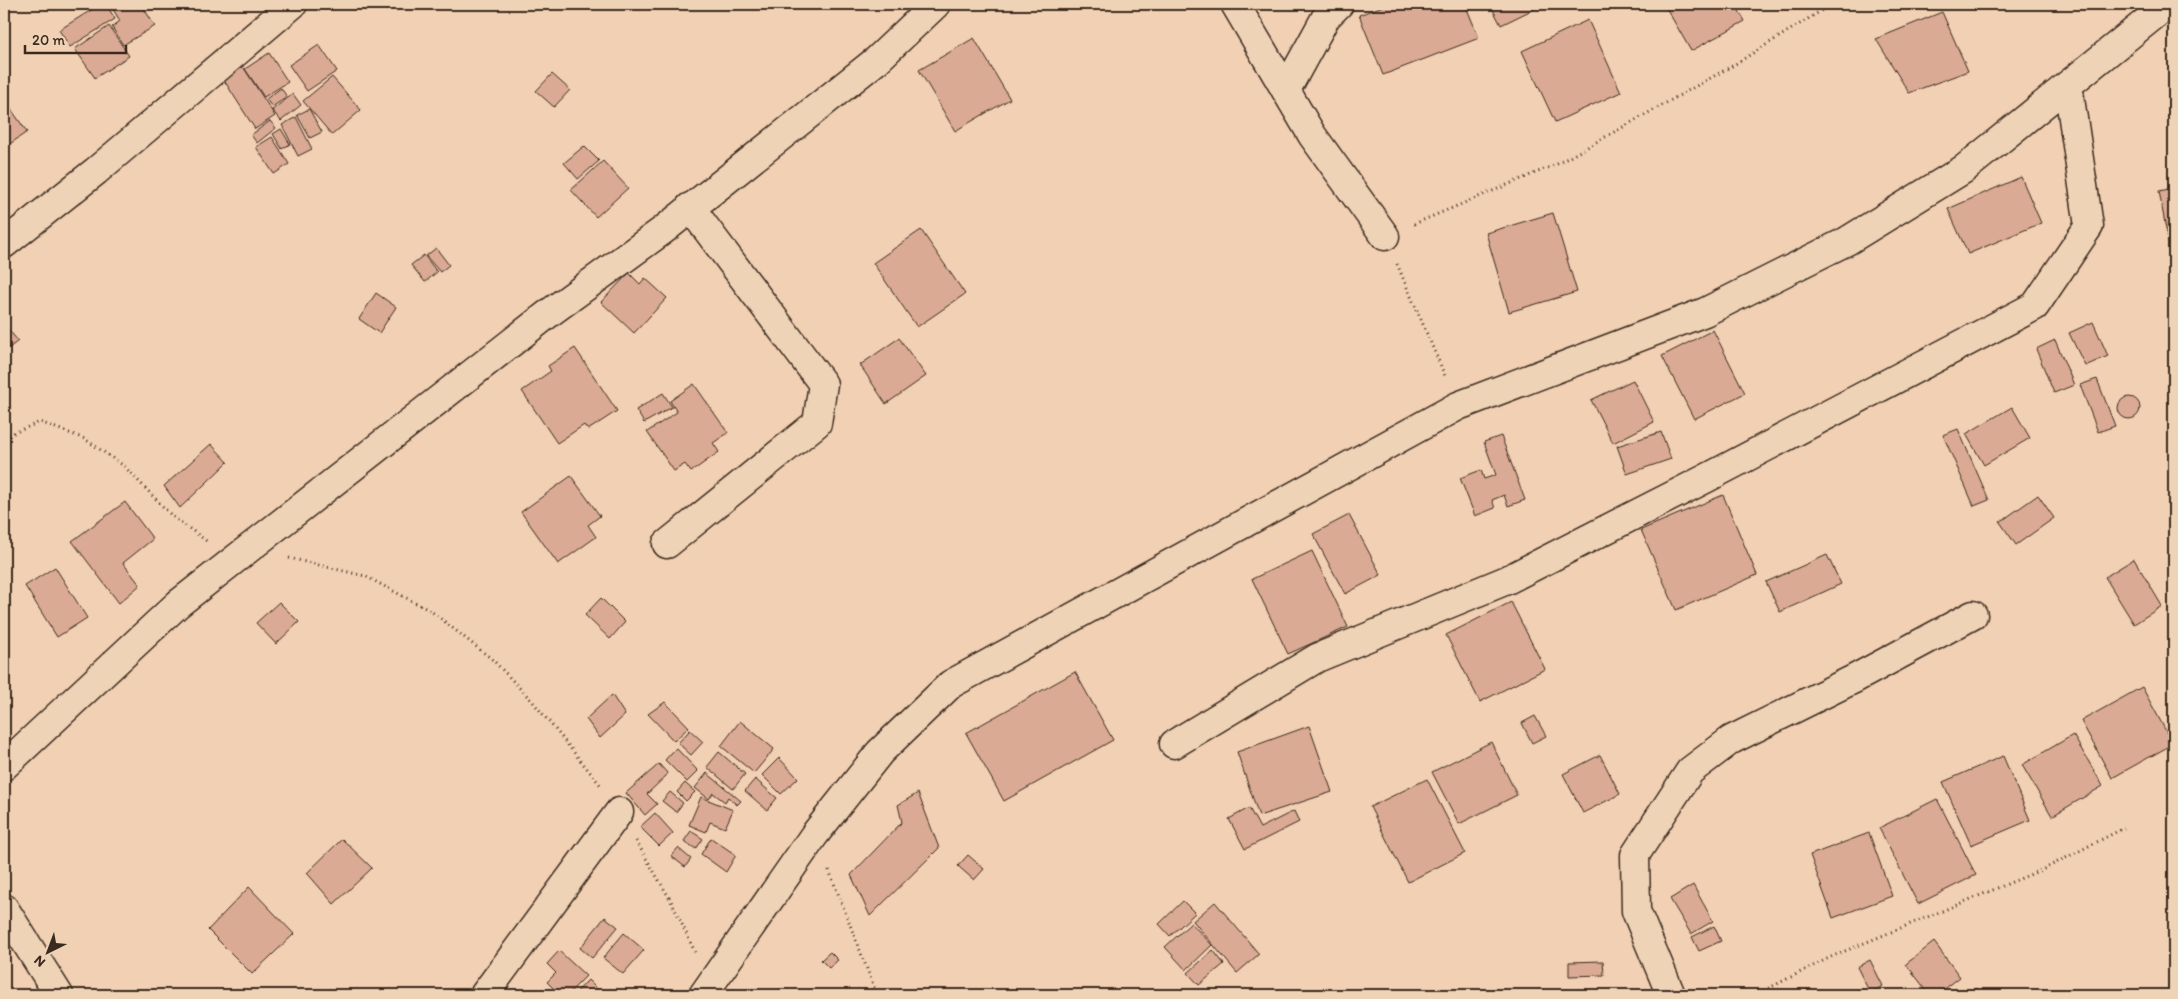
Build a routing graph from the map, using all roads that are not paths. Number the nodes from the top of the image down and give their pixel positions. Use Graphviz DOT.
graph roads {
  1 [pos="293,4"];
  2 [pos="936,4"];
  3 [pos="1235,4"];
  4 [pos="1339,4"];
  5 [pos="2168,4"];
  6 [pos="2068,85"];
  7 [pos="1286,90"];
  8 [pos="690,208"];
  9 [pos="1385,236"];
  10 [pos="4,244"];
  11 [pos="667,544"];
  12 [pos="1973,615"];
  13 [pos="1174,744"];
  14 [pos="4,766"];
  15 [pos="619,812"];
  16 [pos="4,908"];
  17 [pos="707,992"];
  18 [pos="59,995"];
  19 [pos="484,995"];
  20 [pos="1671,995"];
  1 -- 10 [label="street"];
  2 -- 8 [label="street"];
  3 -- 7 [label="street"];
  4 -- 7 [label="street"];
  5 -- 6 [label="street"];
  6 -- 13 [label="street"];
  6 -- 17 [label="street"];
  7 -- 9 [label="street"];
  8 -- 11 [label="street"];
  8 -- 14 [label="street"];
  12 -- 20 [label="street"];
  15 -- 19 [label="street"];
  16 -- 18 [label="street"];
}
